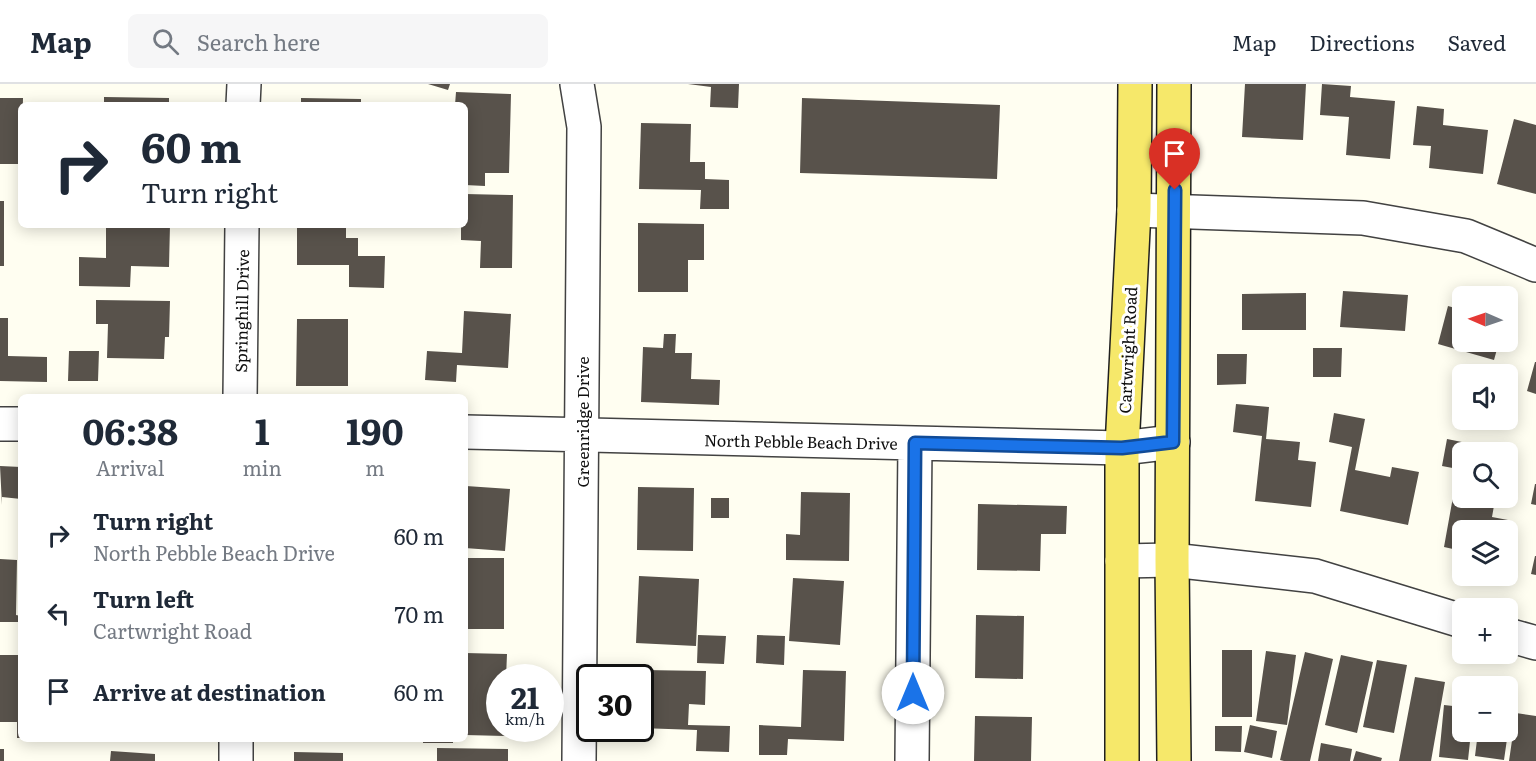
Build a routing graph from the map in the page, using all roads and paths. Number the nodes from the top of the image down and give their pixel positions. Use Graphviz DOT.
graph roads {
  1 [pos="243,84"];
  2 [pos="577,84"];
  3 [pos="1135,84"];
  4 [pos="1174,84"];
  5 [pos="243,102"];
  6 [pos="1134,210"];
  7 [pos="1175,211"];
  8 [pos="242,228"];
  9 [pos="1536,265"];
  10 [pos="240,394"];
  11 [pos="0,424"];
  12 [pos="18,424"];
  13 [pos="468,432"];
  14 [pos="582,437"];
  15 [pos="1173,442"];
  16 [pos="915,443"];
  17 [pos="1122,448"];
  18 [pos="1172,560"];
  19 [pos="1122,561"];
  20 [pos="1452,618"];
  21 [pos="1518,638"];
  22 [pos="1536,644"];
  23 [pos="236,742"];
  24 [pos="236,761"];
  25 [pos="579,761"];
  26 [pos="912,761"];
  27 [pos="1122,761"];
  28 [pos="1174,761"];
  1 -- 5 [label="street"];
  2 -- 14 [label="street, Greenridge Drive"];
  3 -- 6 [label="main road, Cartwright Road"];
  4 -- 7 [label="main road"];
  6 -- 7 [label="street"];
  6 -- 17 [label="main road, Cartwright Road"];
  7 -- 9 [label="street"];
  7 -- 15 [label="main road"];
  8 -- 10 [label="street, Springhill Drive"];
  11 -- 12 [label="street"];
  13 -- 14 [label="street, North Pebble Beach Drive"];
  14 -- 16 [label="street, North Pebble Beach Drive"];
  14 -- 25 [label="street, Greenridge Drive"];
  15 -- 17 [label="street, North Pebble Beach Drive"];
  15 -- 18 [label="main road"];
  16 -- 17 [label="street, North Pebble Beach Drive"];
  16 -- 26 [label="street"];
  17 -- 19 [label="main road, Cartwright Road"];
  18 -- 19 [label="street"];
  18 -- 20 [label="street"];
  18 -- 28 [label="main road"];
  19 -- 27 [label="main road, Cartwright Road"];
  21 -- 22 [label="street"];
  23 -- 24 [label="street"];
}
